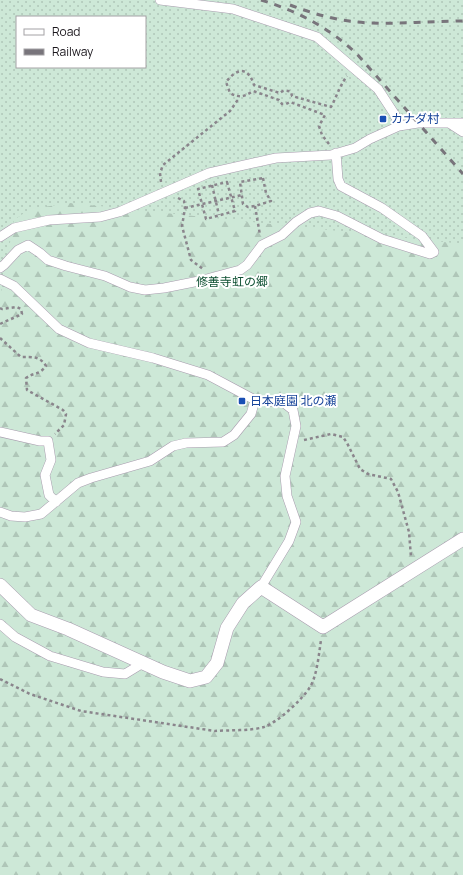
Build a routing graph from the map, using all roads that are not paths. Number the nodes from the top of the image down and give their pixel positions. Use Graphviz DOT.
graph roads {
  1 [pos="160,0"];
  2 [pos="449,123"];
  3 [pos="463,123"];
  4 [pos="399,126"];
  5 [pos="463,132"];
  6 [pos="336,154"];
  7 [pos="0,237"];
  8 [pos="0,268"];
  9 [pos="0,279"];
  10 [pos="255,400"];
  11 [pos="0,432"];
  12 [pos="56,502"];
  13 [pos="0,512"];
  14 [pos="463,539"];
  15 [pos="0,585"];
  16 [pos="261,587"];
  17 [pos="0,624"];
  18 [pos="143,664"];
  1 -- 4 [label="street"];
  2 -- 3 [label="street"];
  2 -- 4 [label="street"];
  2 -- 5 [label="street"];
  4 -- 6 [label="street"];
  6 -- 7 [label="street"];
  6 -- 8 [label="street"];
  9 -- 10 [label="street"];
  10 -- 12 [label="street"];
  10 -- 16 [label="street"];
  11 -- 12 [label="street"];
  12 -- 13 [label="street"];
  14 -- 16 [label="street"];
  15 -- 18 [label="street"];
  16 -- 18 [label="street"];
  17 -- 18 [label="street"];
}
